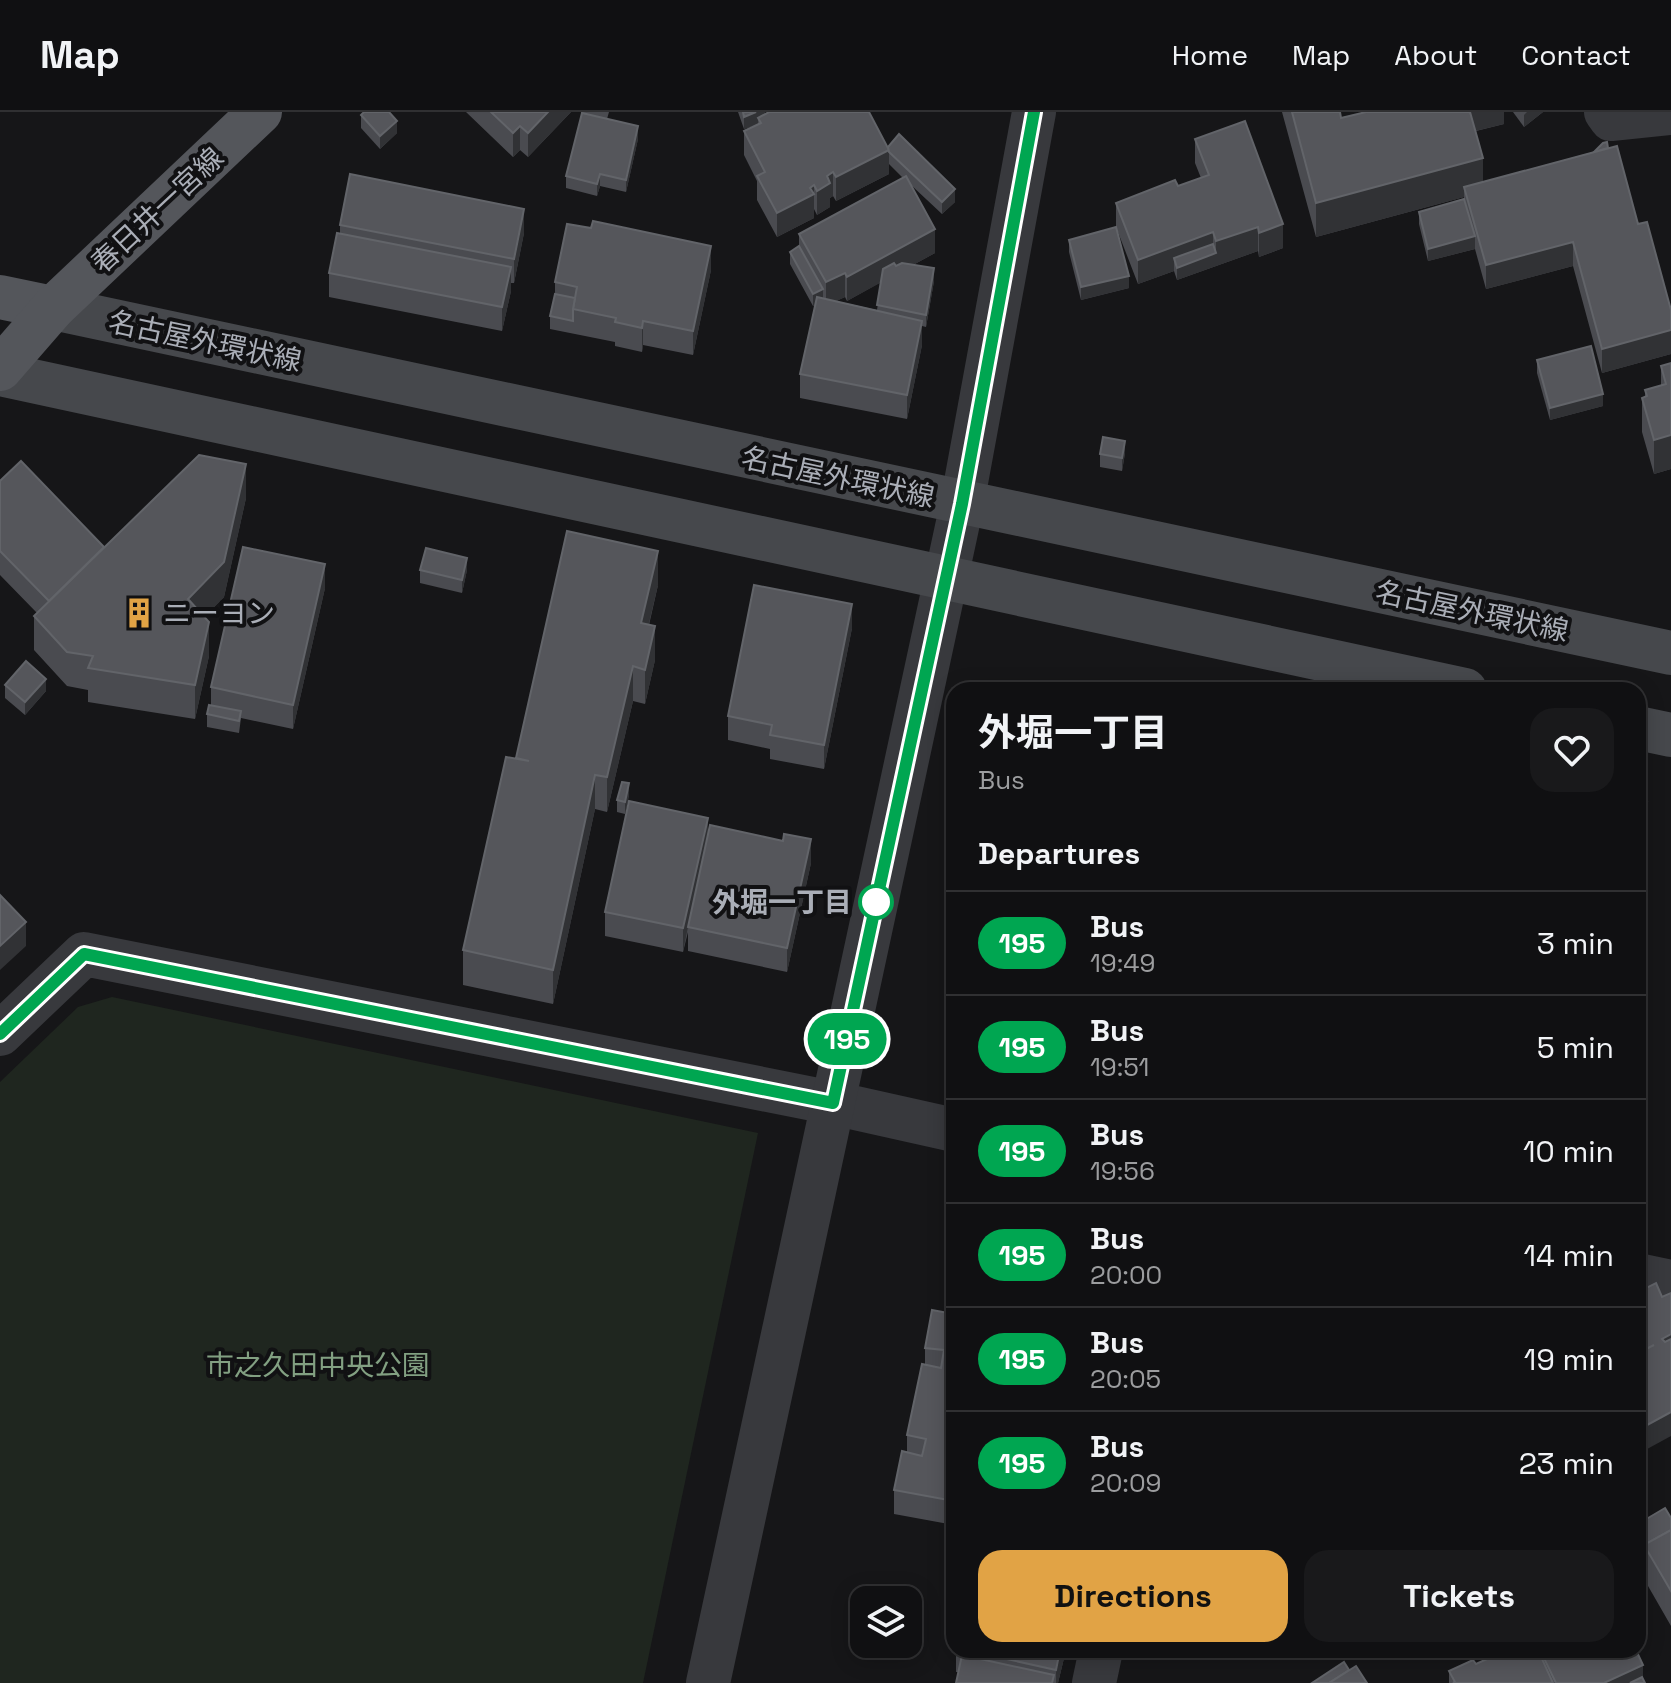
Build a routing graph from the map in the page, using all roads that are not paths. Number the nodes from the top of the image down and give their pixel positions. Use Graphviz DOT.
graph roads {
  1 [pos="260,112"];
  2 [pos="1034,112"];
  3 [pos="1606,112"];
  4 [pos="1671,113"];
  5 [pos="0,297"];
  6 [pos="53,308"];
  7 [pos="0,372"];
  8 [pos="962,504"];
  9 [pos="945,577"];
  10 [pos="1671,653"];
  11 [pos="1428,682"];
  12 [pos="1646,730"];
  13 [pos="1671,735"];
  14 [pos="0,1034"];
  15 [pos="833,1103"];
  16 [pos="946,1128"];
  17 [pos="1646,1277"];
  18 [pos="1671,1282"];
  19 [pos="1099,1658"];
  20 [pos="708,1683"];
  21 [pos="1094,1683"];
  1 -- 6 [label="main road, 春日井一宮線"];
  2 -- 8 [label="street"];
  3 -- 4 [label="street"];
  5 -- 6 [label="main road"];
  6 -- 7 [label="main road, 春日井一宮線"];
  6 -- 8 [label="main road, 名古屋外環状線"];
  7 -- 9 [label="main road"];
  8 -- 9 [label="street"];
  8 -- 10 [label="main road, 名古屋外環状線"];
  9 -- 11 [label="main road"];
  9 -- 15 [label="street"];
  12 -- 13 [label="main road"];
  14 -- 15 [label="street"];
  15 -- 16 [label="street"];
  15 -- 20 [label="street"];
  17 -- 18 [label="street"];
  19 -- 21 [label="street"];
}
